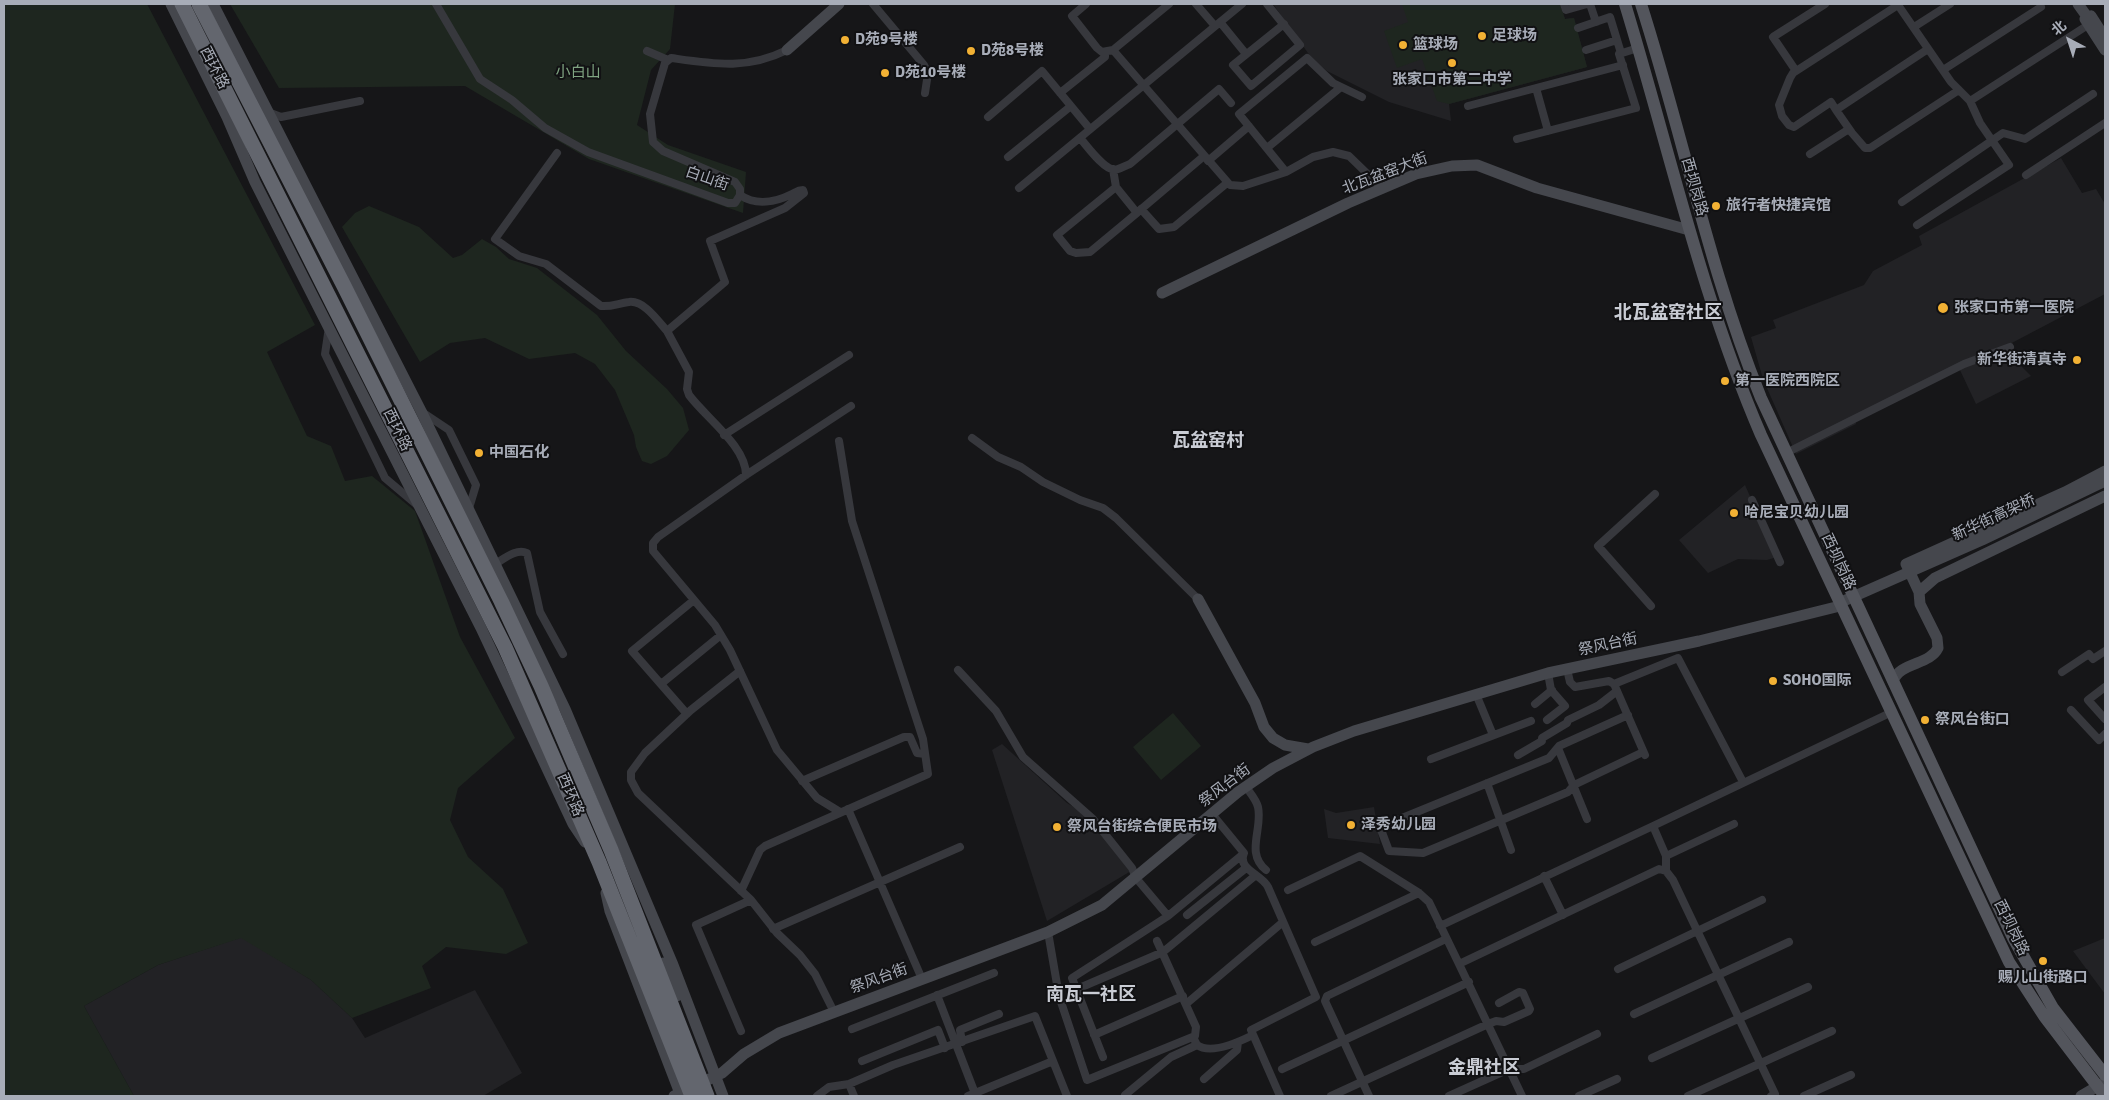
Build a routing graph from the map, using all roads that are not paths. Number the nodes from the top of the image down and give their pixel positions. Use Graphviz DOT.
graph roads {
  1 [pos="171,4"];
  2 [pos="182,4"];
  3 [pos="199,4"];
  4 [pos="213,4"];
  5 [pos="436,4"];
  6 [pos="839,4"];
  7 [pos="873,4"];
  8 [pos="1086,4"];
  9 [pos="1169,4"];
  10 [pos="1196,4"];
  11 [pos="1242,4"];
  12 [pos="1267,4"];
  13 [pos="1564,4"];
  14 [pos="1589,4"];
  15 [pos="1624,4"];
  16 [pos="1641,4"];
  17 [pos="1825,4"];
  18 [pos="1898,4"];
  19 [pos="1950,4"];
  20 [pos="2078,4"];
  21 [pos="2040,7"];
  22 [pos="2088,21"];
  23 [pos="1596,22"];
  24 [pos="1217,24"];
  25 [pos="1284,24"];
  26 [pos="1914,27"];
  27 [pos="1578,28"];
  28 [pos="2105,38"];
  29 [pos="1617,40"];
  30 [pos="1638,48"];
  31 [pos="1928,49"];
  32 [pos="787,50"];
  33 [pos="1586,50"];
  34 [pos="2105,50"];
  35 [pos="647,51"];
  36 [pos="1109,51"];
  37 [pos="1621,53"];
  38 [pos="1246,54"];
  39 [pos="668,60"];
  40 [pos="1623,65"];
  41 [pos="1943,70"];
  42 [pos="1796,72"];
  43 [pos="1144,85"];
  44 [pos="1341,87"];
  45 [pos="1536,88"];
  46 [pos="1959,90"];
  47 [pos="925,93"];
  48 [pos="1060,93"];
  49 [pos="2093,94"];
  50 [pos="1362,96"];
  51 [pos="360,101"];
  52 [pos="1970,101"];
  53 [pos="1654,103"];
  54 [pos="1231,104"];
  55 [pos="1070,106"];
  56 [pos="1468,106"];
  57 [pos="1636,108"];
  58 [pos="1836,110"];
  59 [pos="268,112"];
  60 [pos="988,117"];
  61 [pos="2105,123"];
  62 [pos="1177,124"];
  63 [pos="1249,126"];
  64 [pos="1090,129"];
  65 [pos="1849,129"];
  66 [pos="1548,131"];
  67 [pos="1080,138"];
  68 [pos="1517,140"];
  69 [pos="1992,140"];
  70 [pos="1267,148"];
  71 [pos="557,153"];
  72 [pos="1810,154"];
  73 [pos="1008,157"];
  74 [pos="1206,159"];
  75 [pos="1113,169"];
  76 [pos="1286,172"];
  77 [pos="2026,175"];
  78 [pos="1227,183"];
  79 [pos="1116,186"];
  80 [pos="1019,188"];
  81 [pos="1383,189"];
  82 [pos="740,195"];
  83 [pos="1902,202"];
  84 [pos="1139,211"];
  85 [pos="1703,225"];
  86 [pos="1917,225"];
  87 [pos="1689,230"];
  88 [pos="1162,293"];
  89 [pos="329,326"];
  90 [pos="667,331"];
  91 [pos="2010,347"];
  92 [pos="849,356"];
  93 [pos="398,396"];
  94 [pos="851,406"];
  95 [pos="421,411"];
  96 [pos="724,435"];
  97 [pos="972,438"];
  98 [pos="838,441"];
  99 [pos="1786,453"];
  100 [pos="2105,471"];
  101 [pos="746,475"];
  102 [pos="2105,481"];
  103 [pos="2105,487"];
  104 [pos="2065,492"];
  105 [pos="1655,494"];
  106 [pos="2105,496"];
  107 [pos="1752,500"];
  108 [pos="421,508"];
  109 [pos="469,508"];
  110 [pos="2074,511"];
  111 [pos="1780,562"];
  112 [pos="496,564"];
  113 [pos="1895,581"];
  114 [pos="1919,592"];
  115 [pos="1198,599"];
  116 [pos="1855,599"];
  117 [pos="694,600"];
  118 [pos="1651,606"];
  119 [pos="1840,606"];
  120 [pos="721,635"];
  121 [pos="2105,651"];
  122 [pos="563,654"];
  123 [pos="1567,669"];
  124 [pos="958,670"];
  125 [pos="740,671"];
  126 [pos="2062,672"];
  127 [pos="1548,673"];
  128 [pos="1893,681"];
  129 [pos="661,684"];
  130 [pos="1616,687"];
  131 [pos="2105,687"];
  132 [pos="1552,690"];
  133 [pos="1476,694"];
  134 [pos="1535,704"];
  135 [pos="566,709"];
  136 [pos="2071,710"];
  137 [pos="1892,712"];
  138 [pos="687,714"];
  139 [pos="1628,715"];
  140 [pos="2105,719"];
  141 [pos="1547,720"];
  142 [pos="1530,721"];
  143 [pos="2105,734"];
  144 [pos="1492,736"];
  145 [pos="1558,748"];
  146 [pos="1308,749"];
  147 [pos="925,754"];
  148 [pos="1518,755"];
  149 [pos="1431,759"];
  150 [pos="802,781"];
  151 [pos="1744,782"];
  152 [pos="1487,783"];
  153 [pos="1574,785"];
  154 [pos="1246,787"];
  155 [pos="848,809"];
  156 [pos="595,810"];
  157 [pos="840,812"];
  158 [pos="1212,814"];
  159 [pos="1587,818"];
  160 [pos="1501,821"];
  161 [pos="1734,824"];
  162 [pos="1653,826"];
  163 [pos="960,847"];
  164 [pos="617,848"];
  165 [pos="1511,850"];
  166 [pos="1242,856"];
  167 [pos="1666,856"];
  168 [pos="599,862"];
  169 [pos="1246,868"];
  170 [pos="1266,870"];
  171 [pos="1666,871"];
  172 [pos="1256,875"];
  173 [pos="1544,876"];
  174 [pos="1136,878"];
  175 [pos="880,882"];
  176 [pos="1288,890"];
  177 [pos="741,891"];
  178 [pos="1418,893"];
  179 [pos="751,900"];
  180 [pos="1762,900"];
  181 [pos="1187,915"];
  182 [pos="1563,915"];
  183 [pos="1168,916"];
  184 [pos="1284,922"];
  185 [pos="1440,926"];
  186 [pos="774,929"];
  187 [pos="1697,931"];
  188 [pos="1048,932"];
  189 [pos="1446,940"];
  190 [pos="1158,941"];
  191 [pos="1315,942"];
  192 [pos="1789,942"];
  193 [pos="1163,952"];
  194 [pos="1460,964"];
  195 [pos="1618,969"];
  196 [pos="994,973"];
  197 [pos="1718,975"];
  198 [pos="922,979"];
  199 [pos="1469,982"];
  200 [pos="1808,987"];
  201 [pos="1077,989"];
  202 [pos="937,995"];
  203 [pos="1183,996"];
  204 [pos="1499,1002"];
  205 [pos="1186,1004"];
  206 [pos="834,1012"];
  207 [pos="999,1014"];
  208 [pos="1634,1014"];
  209 [pos="1739,1018"];
  210 [pos="1488,1024"];
  211 [pos="852,1029"];
  212 [pos="741,1031"];
  213 [pos="1832,1031"];
  214 [pos="1094,1034"];
  215 [pos="1598,1034"];
  216 [pos="1253,1035"];
  217 [pos="1193,1037"];
  218 [pos="1343,1040"];
  219 [pos="1238,1042"];
  220 [pos="959,1043"];
  221 [pos="1196,1045"];
  222 [pos="945,1048"];
  223 [pos="1103,1057"];
  224 [pos="1652,1058"];
  225 [pos="862,1061"];
  226 [pos="1053,1061"];
  227 [pos="1760,1063"];
  228 [pos="1282,1069"];
  229 [pos="1509,1069"];
  230 [pos="1851,1075"];
  231 [pos="2105,1075"];
  232 [pos="1204,1079"];
  233 [pos="1617,1079"];
  234 [pos="1363,1082"];
  235 [pos="850,1084"];
  236 [pos="2104,1092"];
  237 [pos="973,1095"];
  238 [pos="674,1096"];
  239 [pos="681,1096"];
  240 [pos="692,1096"];
  241 [pos="707,1096"];
  242 [pos="714,1096"];
  243 [pos="723,1096"];
  244 [pos="816,1096"];
  245 [pos="854,1096"];
  246 [pos="1067,1096"];
  247 [pos="1126,1096"];
  248 [pos="1280,1096"];
  249 [pos="1331,1096"];
  250 [pos="1369,1096"];
  251 [pos="1449,1096"];
  252 [pos="1522,1096"];
  253 [pos="1579,1096"];
  254 [pos="1688,1096"];
  255 [pos="1774,1096"];
  256 [pos="1804,1096"];
  257 [pos="2081,1096"];
  1 -- 89 [label="street"];
  2 -- 168 [label="highway, 西环路"];
  3 -- 93 [label="highway, 西环路"];
  4 -- 59 [label="street"];
  5 -- 82 [label="street, 白山街"];
  6 -- 32 [label="street"];
  7 -- 47 [label="street"];
  8 -- 36 [label="street"];
  9 -- 36 [label="street"];
  10 -- 24 [label="street"];
  11 -- 24 [label="street"];
  12 -- 25 [label="street"];
  13 -- 14 [label="street"];
  14 -- 23 [label="street"];
  15 -- 30 [label="main road, 西坝岗路"];
  16 -- 85 [label="main road, 西坝岗路"];
  17 -- 42 [label="street"];
  18 -- 26 [label="street"];
  18 -- 42 [label="street"];
  19 -- 26 [label="street"];
  20 -- 22 [label="street"];
  21 -- 41 [label="street"];
  22 -- 28 [label="street"];
  22 -- 34 [label="street"];
  22 -- 52 [label="street"];
  23 -- 27 [label="street"];
  23 -- 29 [label="street"];
  24 -- 38 [label="street"];
  24 -- 43 [label="street"];
  25 -- 38 [label="street"];
  25 -- 38 [label="street"];
  26 -- 31 [label="street"];
  29 -- 33 [label="street"];
  29 -- 37 [label="street"];
  30 -- 37 [label="street"];
  30 -- 53 [label="main road, 西坝岗路"];
  31 -- 41 [label="street"];
  31 -- 58 [label="street"];
  32 -- 39 [label="street"];
  35 -- 39 [label="street"];
  36 -- 43 [label="street"];
  36 -- 48 [label="street"];
  37 -- 40 [label="street"];
  39 -- 82 [label="street, 白山街"];
  40 -- 45 [label="street"];
  40 -- 57 [label="street"];
  41 -- 46 [label="street"];
  42 -- 58 [label="street"];
  43 -- 62 [label="street"];
  43 -- 64 [label="street"];
  44 -- 50 [label="street"];
  44 -- 63 [label="street"];
  44 -- 70 [label="street"];
  45 -- 56 [label="street"];
  45 -- 66 [label="street"];
  46 -- 52 [label="street"];
  46 -- 65 [label="street"];
  48 -- 55 [label="street"];
  48 -- 60 [label="street"];
  49 -- 69 [label="street"];
  51 -- 59 [label="street"];
  52 -- 69 [label="street"];
  53 -- 57 [label="street"];
  53 -- 87 [label="main road, 西坝岗路"];
  54 -- 62 [label="street"];
  55 -- 64 [label="street"];
  55 -- 73 [label="street"];
  57 -- 66 [label="street"];
  58 -- 65 [label="street"];
  59 -- 95 [label="street"];
  61 -- 77 [label="street"];
  62 -- 74 [label="street"];
  62 -- 75 [label="street"];
  63 -- 70 [label="street"];
  63 -- 74 [label="street"];
  64 -- 67 [label="street"];
  65 -- 72 [label="street"];
  66 -- 68 [label="street"];
  67 -- 75 [label="street"];
  67 -- 80 [label="street"];
  69 -- 83 [label="street"];
  69 -- 86 [label="street"];
  70 -- 76 [label="street"];
  71 -- 90 [label="street"];
  74 -- 78 [label="street"];
  74 -- 84 [label="street"];
  75 -- 79 [label="street"];
  76 -- 78 [label="street"];
  76 -- 81 [label="street"];
  78 -- 84 [label="street"];
  79 -- 84 [label="street"];
  79 -- 84 [label="street"];
  81 -- 87 [label="street, 北瓦盆窑大街"];
  81 -- 88 [label="street, 北瓦盆窑大街"];
  82 -- 90 [label="street"];
  85 -- 87 [label="main road"];
  85 -- 99 [label="main road, 西坝岗路"];
  87 -- 119 [label="main road, 西坝岗路"];
  89 -- 108 [label="street"];
  89 -- 108 [label="street"];
  90 -- 96 [label="street"];
  91 -- 99 [label="street"];
  92 -- 96 [label="street"];
  93 -- 95 [label="street"];
  93 -- 156 [label="highway, 西环路"];
  94 -- 101 [label="street"];
  95 -- 109 [label="street"];
  95 -- 109 [label="street"];
  96 -- 101 [label="street"];
  97 -- 115 [label="street"];
  98 -- 147 [label="street"];
  99 -- 116 [label="main road, 西坝岗路"];
  100 -- 104 [label="street"];
  101 -- 117 [label="street"];
  102 -- 113 [label="street, 新华街高架桥"];
  103 -- 113 [label="street, 新华街高架桥"];
  104 -- 110 [label="street"];
  104 -- 114 [label="street"];
  105 -- 118 [label="street"];
  106 -- 110 [label="street"];
  107 -- 111 [label="street"];
  108 -- 168 [label="street"];
  109 -- 112 [label="street"];
  110 -- 114 [label="street"];
  112 -- 122 [label="street"];
  112 -- 135 [label="street"];
  113 -- 116 [label="street, 祭风台街"];
  114 -- 128 [label="street"];
  115 -- 146 [label="street"];
  116 -- 119 [label="street, 祭风台街"];
  116 -- 128 [label="main road, 西坝岗路"];
  117 -- 120 [label="street"];
  117 -- 129 [label="street"];
  119 -- 123 [label="street, 祭风台街"];
  119 -- 137 [label="main road, 西坝岗路"];
  120 -- 125 [label="street"];
  120 -- 129 [label="street"];
  121 -- 126 [label="street"];
  123 -- 127 [label="street, 祭风台街"];
  123 -- 130 [label="street"];
  124 -- 174 [label="street"];
  125 -- 138 [label="street"];
  125 -- 150 [label="street"];
  127 -- 132 [label="street"];
  127 -- 133 [label="street, 祭风台街"];
  128 -- 231 [label="main road, 西坝岗路"];
  129 -- 138 [label="street"];
  130 -- 139 [label="street"];
  130 -- 148 [label="street"];
  130 -- 151 [label="street"];
  131 -- 140 [label="street"];
  132 -- 134 [label="street"];
  132 -- 141 [label="street"];
  133 -- 144 [label="street"];
  133 -- 146 [label="street, 祭风台街"];
  135 -- 156 [label="street"];
  135 -- 164 [label="street"];
  136 -- 143 [label="street"];
  137 -- 151 [label="street"];
  137 -- 236 [label="main road, 西坝岗路"];
  138 -- 177 [label="street"];
  139 -- 145 [label="street"];
  139 -- 153 [label="street"];
  142 -- 144 [label="street"];
  144 -- 149 [label="street"];
  145 -- 152 [label="street"];
  145 -- 153 [label="street"];
  146 -- 154 [label="street, 祭风台街"];
  147 -- 150 [label="street"];
  147 -- 155 [label="street"];
  150 -- 157 [label="street"];
  151 -- 162 [label="street"];
  152 -- 160 [label="street"];
  152 -- 160 [label="street"];
  153 -- 159 [label="street"];
  153 -- 160 [label="street"];
  154 -- 158 [label="street, 祭风台街"];
  154 -- 170 [label="street"];
  155 -- 157 [label="street"];
  155 -- 175 [label="street"];
  156 -- 164 [label="highway, 西环路"];
  157 -- 177 [label="street"];
  158 -- 166 [label="street"];
  158 -- 174 [label="street, 祭风台街"];
  160 -- 165 [label="street"];
  161 -- 167 [label="street"];
  162 -- 167 [label="street"];
  162 -- 173 [label="street"];
  163 -- 175 [label="street"];
  164 -- 241 [label="highway, 西环路"];
  164 -- 242 [label="street"];
  164 -- 243 [label="street"];
  166 -- 169 [label="street"];
  166 -- 183 [label="street"];
  167 -- 171 [label="street"];
  168 -- 239 [label="street"];
  168 -- 240 [label="highway, 西环路"];
  169 -- 172 [label="street"];
  169 -- 181 [label="street"];
  171 -- 182 [label="street"];
  171 -- 187 [label="street"];
  172 -- 184 [label="street"];
  172 -- 193 [label="street"];
  173 -- 182 [label="street"];
  173 -- 185 [label="street"];
  174 -- 183 [label="street"];
  174 -- 188 [label="street, 祭风台街"];
  175 -- 186 [label="street"];
  175 -- 198 [label="street"];
  176 -- 178 [label="street"];
  177 -- 179 [label="street"];
  178 -- 185 [label="street"];
  178 -- 191 [label="street"];
  179 -- 186 [label="street"];
  179 -- 212 [label="street"];
  180 -- 187 [label="street"];
  182 -- 194 [label="street"];
  183 -- 201 [label="street"];
  184 -- 205 [label="street"];
  184 -- 216 [label="street"];
  185 -- 189 [label="street"];
  186 -- 206 [label="street"];
  187 -- 195 [label="street"];
  187 -- 197 [label="street"];
  188 -- 198 [label="street, 祭风台街"];
  188 -- 217 [label="street"];
  189 -- 194 [label="street"];
  189 -- 218 [label="street"];
  190 -- 193 [label="street"];
  192 -- 197 [label="street"];
  193 -- 201 [label="street"];
  193 -- 203 [label="street"];
  194 -- 199 [label="street"];
  196 -- 202 [label="street"];
  197 -- 208 [label="street"];
  197 -- 209 [label="street"];
  198 -- 206 [label="street, 祭风台街"];
  199 -- 210 [label="street"];
  199 -- 218 [label="street"];
  200 -- 209 [label="street"];
  201 -- 214 [label="street"];
  202 -- 211 [label="street"];
  202 -- 220 [label="street"];
  203 -- 205 [label="street"];
  203 -- 214 [label="street"];
  204 -- 210 [label="street"];
  205 -- 217 [label="street"];
  206 -- 238 [label="street, 祭风台街"];
  207 -- 220 [label="street"];
  209 -- 224 [label="street"];
  209 -- 227 [label="street"];
  210 -- 229 [label="street"];
  210 -- 234 [label="street"];
  213 -- 227 [label="street"];
  214 -- 223 [label="street"];
  215 -- 229 [label="street"];
  216 -- 219 [label="street"];
  216 -- 248 [label="street"];
  217 -- 221 [label="street"];
  218 -- 228 [label="street"];
  218 -- 234 [label="street"];
  219 -- 221 [label="street"];
  219 -- 232 [label="street"];
  220 -- 222 [label="street"];
  220 -- 226 [label="street"];
  220 -- 237 [label="street"];
  221 -- 247 [label="street"];
  222 -- 225 [label="street"];
  222 -- 235 [label="street"];
  226 -- 237 [label="street"];
  226 -- 246 [label="street"];
  227 -- 254 [label="street"];
  227 -- 255 [label="street"];
  229 -- 251 [label="street"];
  229 -- 252 [label="street"];
  230 -- 256 [label="street"];
  233 -- 253 [label="street"];
  234 -- 249 [label="street"];
  234 -- 250 [label="street"];
  235 -- 244 [label="street"];
  235 -- 245 [label="street"];
  236 -- 257 [label="street"];
}
